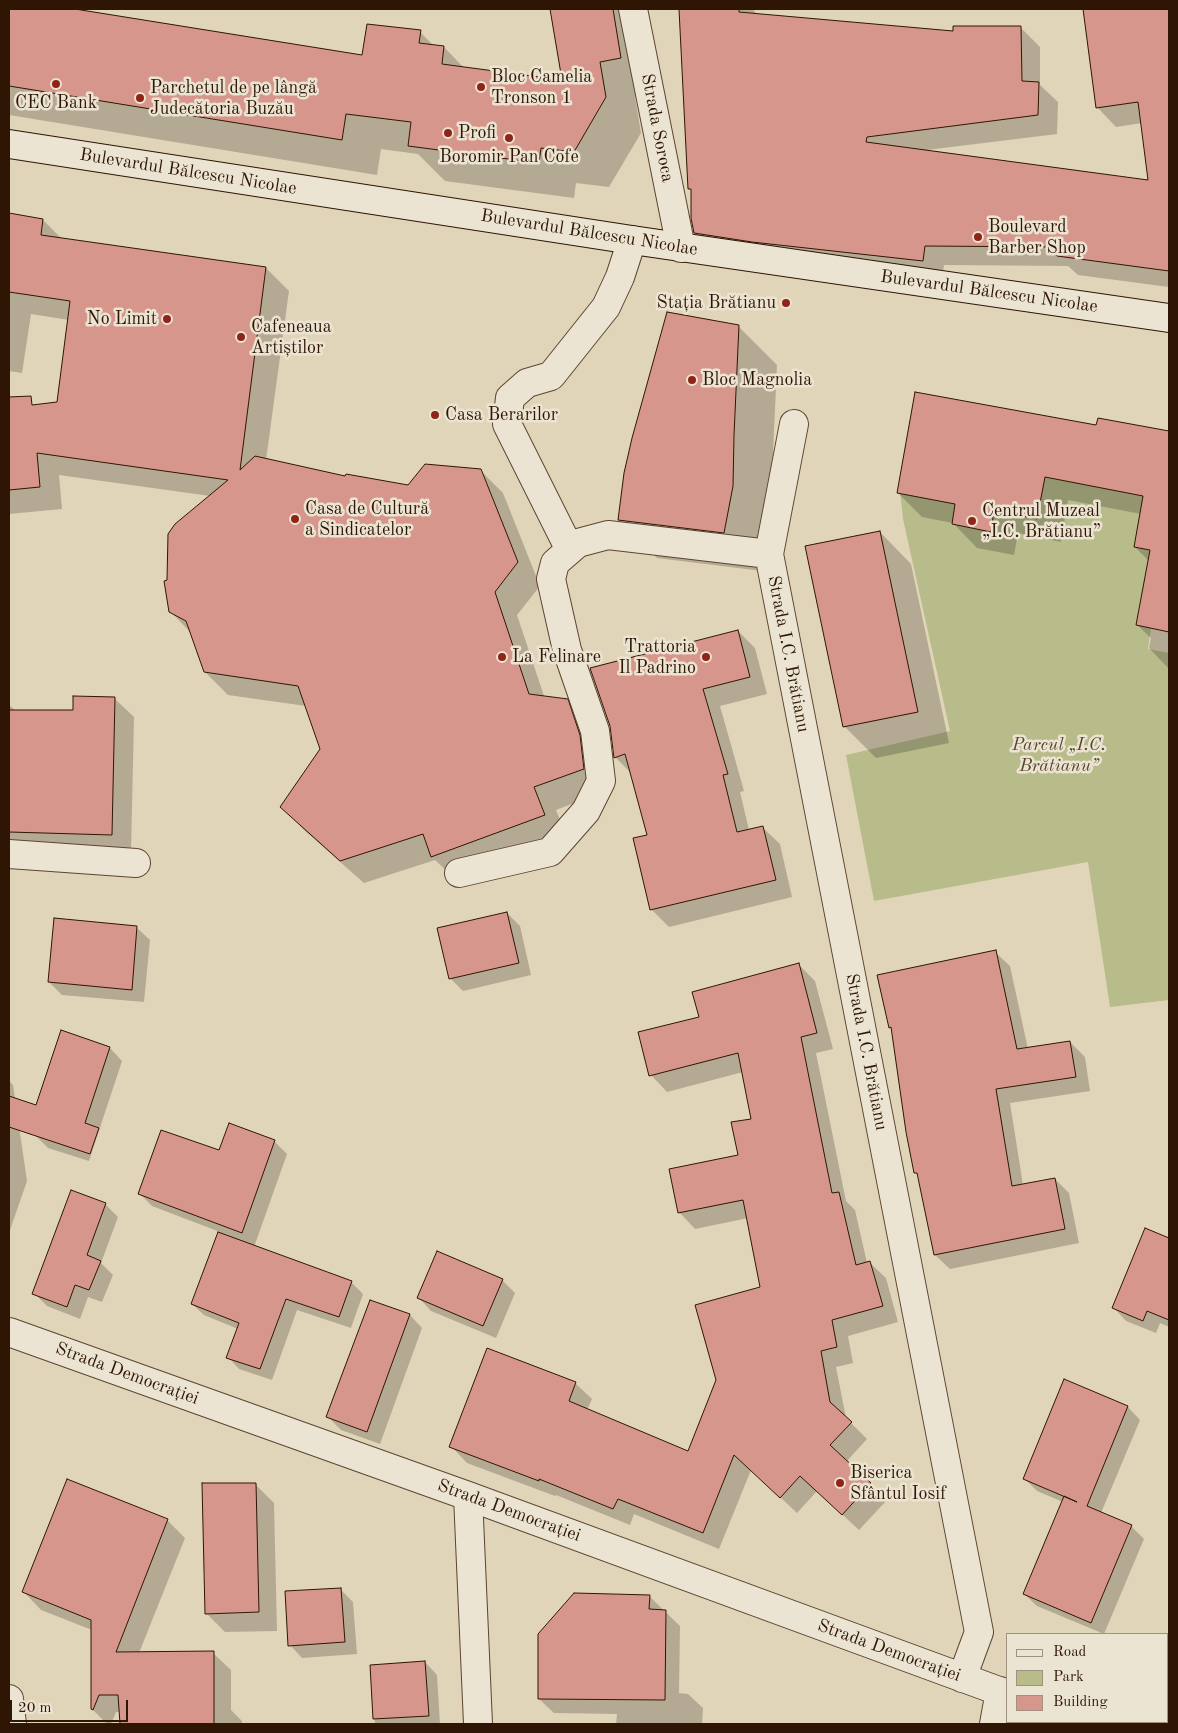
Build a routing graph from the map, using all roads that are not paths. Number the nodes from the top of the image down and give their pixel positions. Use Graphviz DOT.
graph roads {
  1 [pos="633,9"];
  2 [pos="9,144"];
  3 [pos="632,240"];
  4 [pos="681,248"];
  5 [pos="1169,318"];
  6 [pos="794,424"];
  7 [pos="570,550"];
  8 [pos="769,554"];
  9 [pos="9,854"];
  10 [pos="136,863"];
  11 [pos="459,873"];
  12 [pos="9,1332"];
  13 [pos="468,1496"];
  14 [pos="962,1678"];
  15 [pos="1003,1692"];
  16 [pos="9,1699"];
  17 [pos="12,1724"];
  18 [pos="478,1724"];
  19 [pos="994,1724"];
  1 -- 4 [label="street, Strada Soroca"];
  2 -- 3 [label="street, Bulevardul Bălcescu Nicolae"];
  3 -- 4 [label="street, Bulevardul Bălcescu Nicolae"];
  3 -- 7 [label="street"];
  4 -- 5 [label="street, Bulevardul Bălcescu Nicolae"];
  6 -- 8 [label="street, Strada I.C. Brătianu"];
  7 -- 8 [label="street"];
  7 -- 11 [label="street"];
  8 -- 14 [label="street, Strada I.C. Brătianu"];
  9 -- 10 [label="street"];
  12 -- 13 [label="street, Strada Democrației"];
  13 -- 14 [label="street, Strada Democrației"];
  13 -- 18 [label="street"];
  14 -- 15 [label="street, Strada Democrației"];
  15 -- 19 [label="street"];
  16 -- 17 [label="street"];
}
